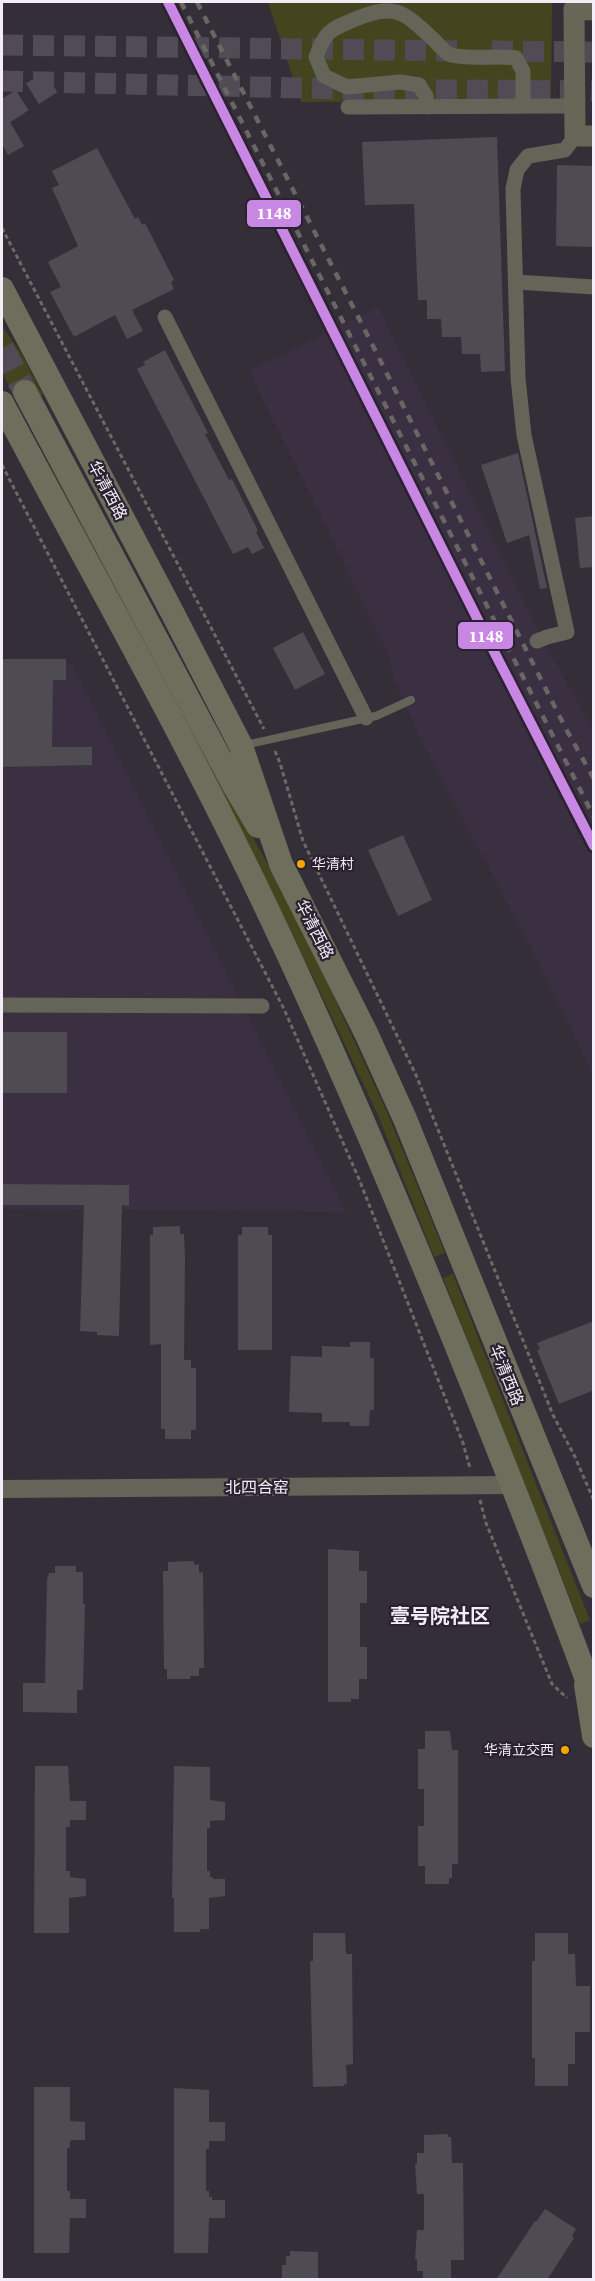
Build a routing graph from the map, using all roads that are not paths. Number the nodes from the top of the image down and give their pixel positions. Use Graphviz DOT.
graph roads {
  1 [pos="580,7"];
  2 [pos="523,106"];
  3 [pos="575,106"];
  4 [pos="348,107"];
  5 [pos="428,107"];
  6 [pos="584,136"];
  7 [pos="516,282"];
  8 [pos="594,287"];
  9 [pos="2,289"];
  10 [pos="165,317"];
  11 [pos="25,392"];
  12 [pos="2,404"];
  13 [pos="537,641"];
  14 [pos="411,700"];
  15 [pos="366,718"];
  16 [pos="241,746"];
  17 [pos="281,864"];
  18 [pos="2,1005"];
  19 [pos="262,1006"];
  20 [pos="513,1485"];
  21 [pos="2,1489"];
  22 [pos="594,1586"];
  23 [pos="583,1671"];
  24 [pos="594,1699"];
  25 [pos="594,1736"];
  1 -- 3 [label="main road"];
  2 -- 3 [label="street"];
  2 -- 5 [label="street"];
  2 -- 5 [label="street"];
  3 -- 6 [label="main road"];
  4 -- 5 [label="street"];
  6 -- 7 [label="street"];
  7 -- 8 [label="street"];
  7 -- 13 [label="street"];
  9 -- 16 [label="main road, 华清西路"];
  10 -- 15 [label="street"];
  11 -- 17 [label="main road"];
  12 -- 20 [label="main road, 华清西路"];
  14 -- 15 [label="lane"];
  15 -- 16 [label="lane"];
  16 -- 17 [label="main road, 华清西路"];
  17 -- 22 [label="main road, 华清西路"];
  18 -- 19 [label="street"];
  20 -- 21 [label="street, 北四合窑"];
  20 -- 23 [label="main road, 华清西路"];
  23 -- 24 [label="main road, 华清西路"];
  23 -- 25 [label="main road"];
}
